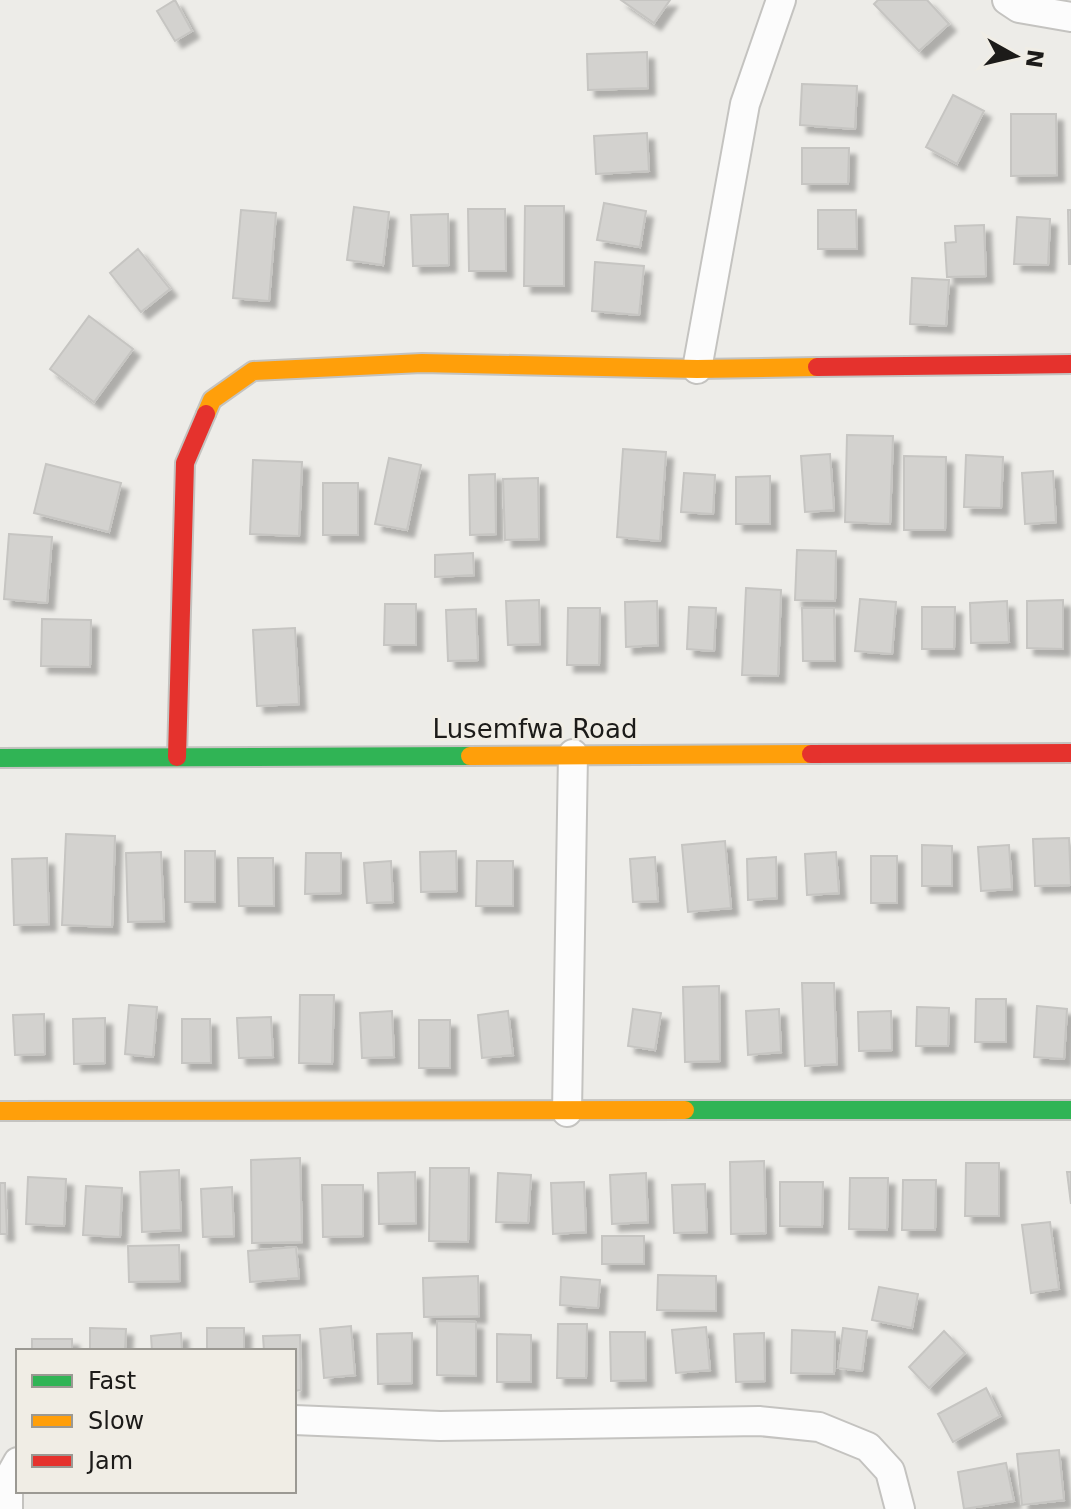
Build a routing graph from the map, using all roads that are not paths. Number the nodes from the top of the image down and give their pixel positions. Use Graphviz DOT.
graph roads {
  1 [pos="781,0"];
  2 [pos="1007,0"];
  3 [pos="1071,17"];
  4 [pos="1071,364"];
  5 [pos="697,369"];
  6 [pos="1071,753"];
  7 [pos="573,754"];
  8 [pos="177,757"];
  9 [pos="0,758"];
  10 [pos="1071,1110"];
  11 [pos="0,1111"];
  12 [pos="567,1112"];
  13 [pos="296,1420"];
  14 [pos="16,1466"];
  15 [pos="8,1509"];
  16 [pos="900,1509"];
  1 -- 5 [label="street"];
  2 -- 3 [label="street"];
  4 -- 5 [label="street"];
  5 -- 8 [label="street"];
  6 -- 7 [label="street, Lusemfwa Road"];
  7 -- 8 [label="street, Lusemfwa Road"];
  7 -- 12 [label="street"];
  8 -- 9 [label="street, Lusemfwa Road"];
  10 -- 12 [label="street"];
  11 -- 12 [label="street"];
  13 -- 16 [label="street"];
  14 -- 15 [label="street"];
}
